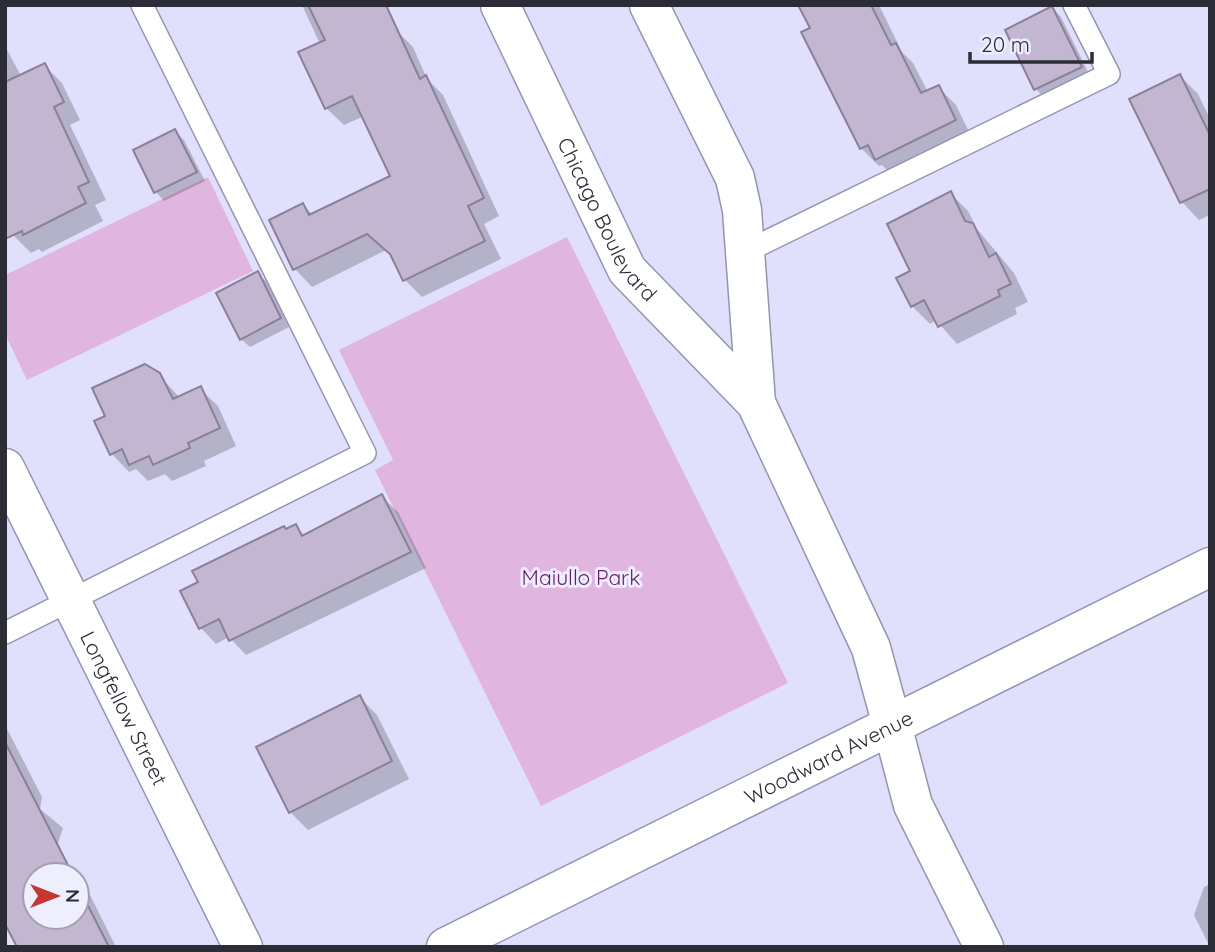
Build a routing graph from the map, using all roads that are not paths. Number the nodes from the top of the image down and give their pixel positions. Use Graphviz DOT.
graph roads {
  1 [pos="142,5"];
  2 [pos="500,5"];
  3 [pos="649,5"];
  4 [pos="1074,5"];
  5 [pos="745,252"];
  6 [pos="756,403"];
  7 [pos="5,468"];
  8 [pos="1210,567"];
  9 [pos="71,600"];
  10 [pos="5,633"];
  11 [pos="892,725"];
  12 [pos="243,947"];
  13 [pos="446,947"];
  14 [pos="984,947"];
  1 -- 9 [label="lane"];
  2 -- 6 [label="street, Chicago Boulevard"];
  3 -- 5 [label="street, Chicago Boulevard"];
  4 -- 5 [label="lane"];
  5 -- 6 [label="street, Chicago Boulevard"];
  6 -- 11 [label="street, Chicago Boulevard"];
  7 -- 9 [label="street, Longfellow Street"];
  8 -- 11 [label="street, Woodward Avenue"];
  9 -- 10 [label="lane"];
  9 -- 12 [label="street, Longfellow Street"];
  11 -- 13 [label="street, Woodward Avenue"];
  11 -- 14 [label="street, Chicago Boulevard"];
}
